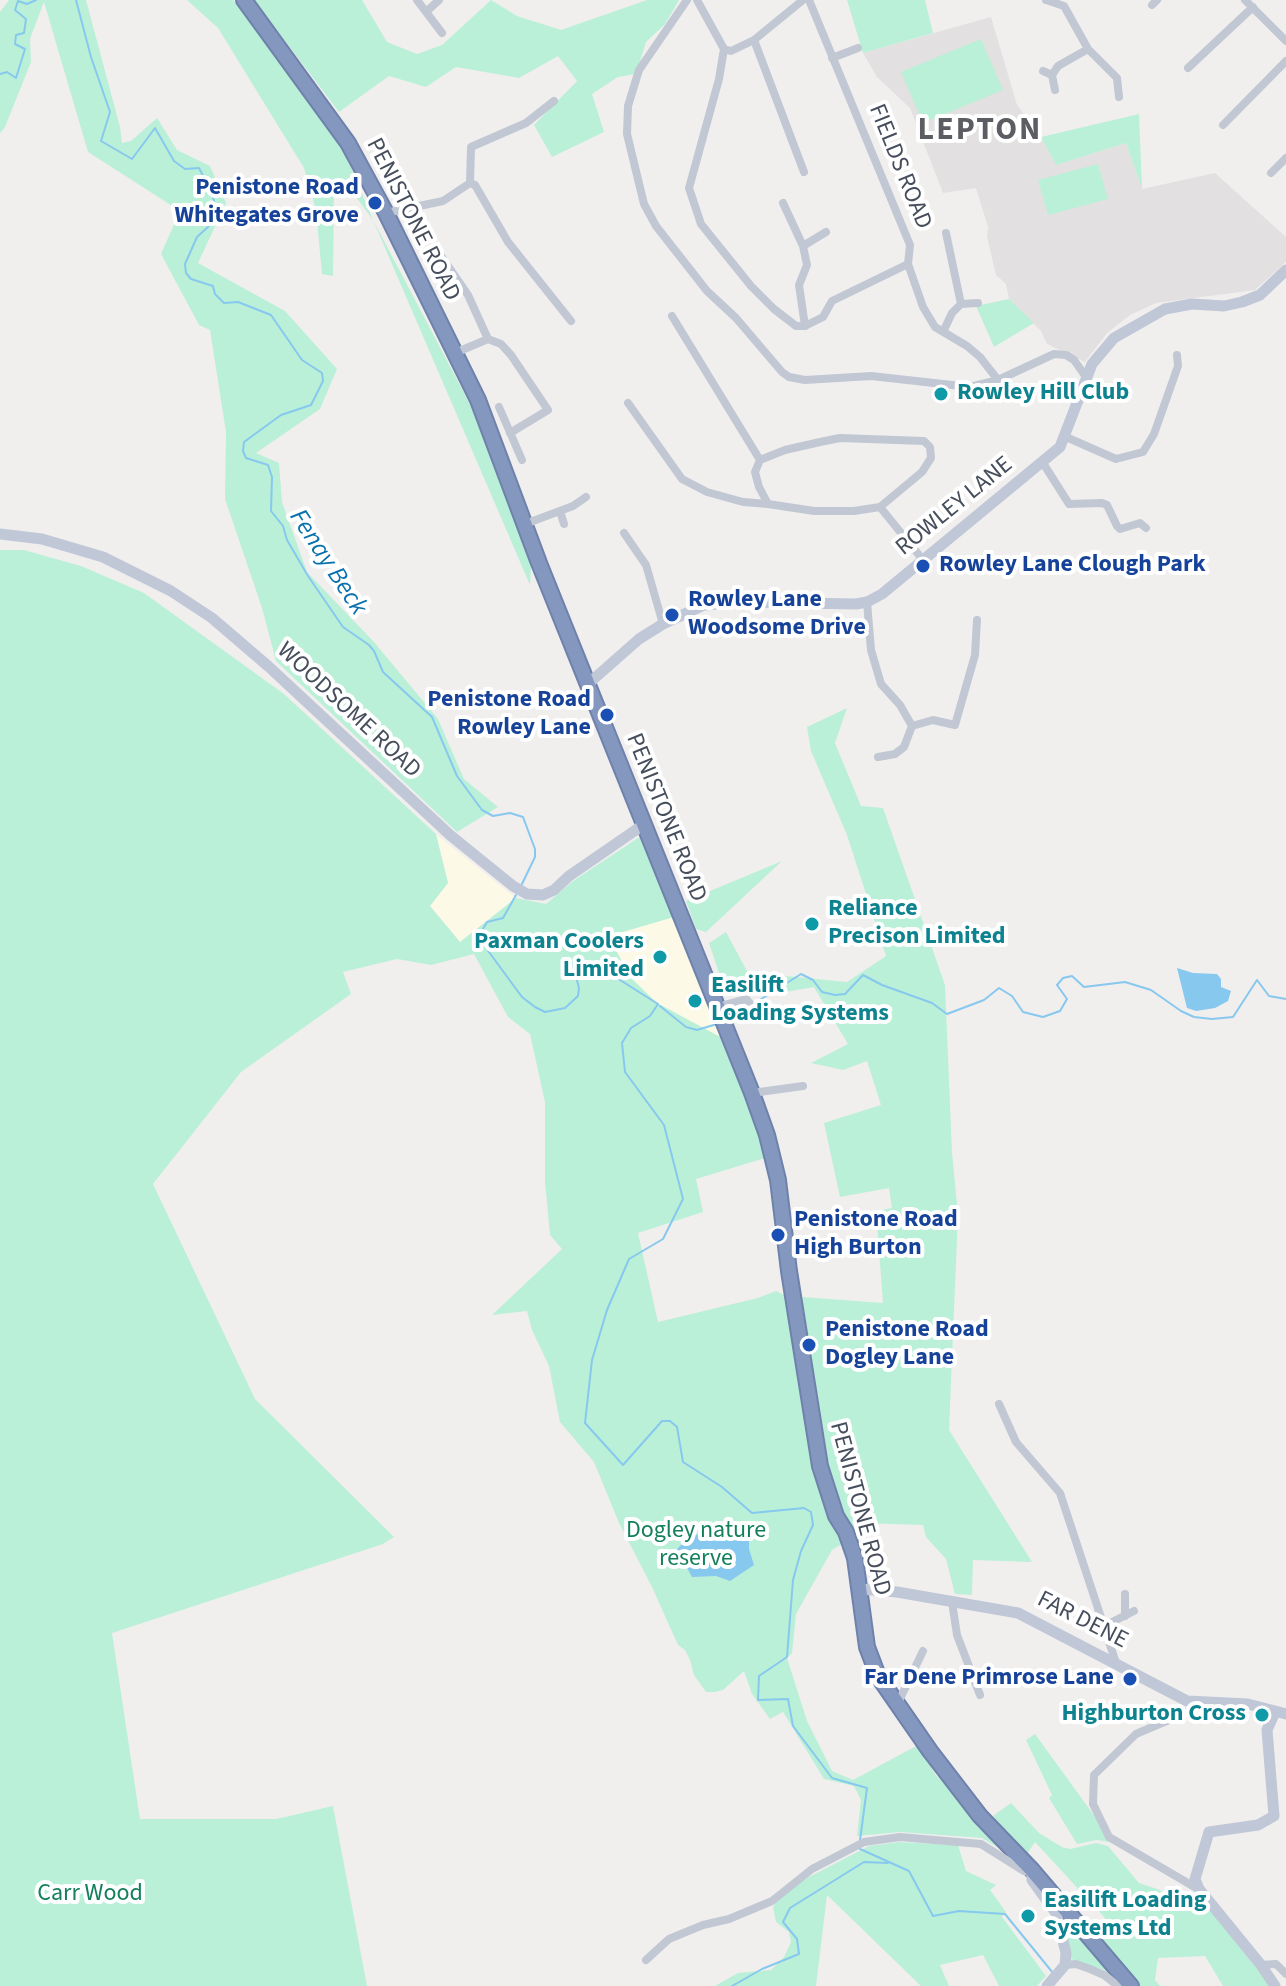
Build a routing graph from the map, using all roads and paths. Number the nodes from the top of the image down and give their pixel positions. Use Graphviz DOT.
graph roads {
  1 [pos="244,0"];
  2 [pos="417,0"];
  3 [pos="439,0"];
  4 [pos="687,0"];
  5 [pos="803,0"];
  6 [pos="809,0"];
  7 [pos="1046,0"];
  8 [pos="1245,0"];
  9 [pos="701,1"];
  10 [pos="1066,3"];
  11 [pos="1253,7"];
  12 [pos="426,12"];
  13 [pos="442,33"];
  14 [pos="754,40"];
  15 [pos="1286,41"];
  16 [pos="858,48"];
  17 [pos="724,49"];
  18 [pos="1088,49"];
  19 [pos="832,58"];
  20 [pos="1286,61"];
  21 [pos="1188,68"];
  22 [pos="1055,90"];
  23 [pos="1119,97"];
  24 [pos="554,101"];
  25 [pos="1223,125"];
  26 [pos="1286,158"];
  27 [pos="804,172"];
  28 [pos="1271,173"];
  29 [pos="470,183"];
  30 [pos="797,206"];
  31 [pos="386,213"];
  32 [pos="826,232"];
  33 [pos="959,239"];
  34 [pos="803,246"];
  35 [pos="435,247"];
  36 [pos="908,264"];
  37 [pos="1286,270"];
  38 [pos="978,303"];
  39 [pos="961,304"];
  40 [pos="672,316"];
  41 [pos="571,321"];
  42 [pos="805,326"];
  43 [pos="943,332"];
  44 [pos="488,339"];
  45 [pos="455,353"];
  46 [pos="1177,355"];
  47 [pos="1086,377"];
  48 [pos="998,380"];
  49 [pos="628,403"];
  50 [pos="499,407"];
  51 [pos="510,433"];
  52 [pos="1066,437"];
  53 [pos="522,460"];
  54 [pos="760,460"];
  55 [pos="1043,463"];
  56 [pos="586,497"];
  57 [pos="768,504"];
  58 [pos="880,507"];
  59 [pos="560,511"];
  60 [pos="525,524"];
  61 [pos="564,524"];
  62 [pos="1146,528"];
  63 [pos="624,533"];
  64 [pos="0,534"];
  65 [pos="923,560"];
  66 [pos="867,602"];
  67 [pos="977,620"];
  68 [pos="663,624"];
  69 [pos="588,684"];
  70 [pos="912,726"];
  71 [pos="878,757"];
  72 [pos="643,825"];
  73 [pos="717,1007"];
  74 [pos="780,1016"];
  75 [pos="803,1086"];
  76 [pos="752,1093"];
  77 [pos="999,1404"];
  78 [pos="860,1589"];
  79 [pos="1125,1594"];
  80 [pos="952,1602"];
  81 [pos="1104,1626"];
  82 [pos="923,1651"];
  83 [pos="1116,1663"];
  84 [pos="980,1695"];
  85 [pos="1200,1704"];
  86 [pos="897,1705"];
  87 [pos="1281,1713"];
  88 [pos="1274,1816"];
  89 [pos="1286,1821"];
  90 [pos="1032,1870"];
  91 [pos="1199,1889"];
  92 [pos="646,1960"];
  93 [pos="1261,1965"];
  94 [pos="1063,1967"];
  95 [pos="1286,1974"];
  96 [pos="1050,1983"];
  97 [pos="1118,1986"];
  98 [pos="1131,1986"];
  99 [pos="1275,1986"];
  1 -- 31 [label="highway, PENISTONE ROAD"];
  2 -- 12 [label="street"];
  3 -- 12 [label="street"];
  4 -- 48 [label="street"];
  5 -- 14 [label="street"];
  6 -- 19 [label="street, FIELDS ROAD"];
  7 -- 10 [label="street"];
  8 -- 11 [label="street"];
  9 -- 17 [label="street"];
  10 -- 18 [label="street"];
  11 -- 15 [label="street"];
  11 -- 21 [label="street"];
  12 -- 13 [label="street"];
  14 -- 17 [label="street"];
  14 -- 27 [label="street"];
  16 -- 19 [label="street"];
  17 -- 42 [label="street"];
  18 -- 22 [label="street"];
  18 -- 23 [label="street"];
  19 -- 36 [label="street, FIELDS ROAD"];
  20 -- 25 [label="street"];
  24 -- 29 [label="street"];
  26 -- 28 [label="street"];
  29 -- 31 [label="street"];
  29 -- 41 [label="street"];
  30 -- 34 [label="street"];
  31 -- 45 [label="highway, PENISTONE ROAD"];
  32 -- 34 [label="street"];
  33 -- 39 [label="street"];
  34 -- 42 [label="street"];
  35 -- 44 [label="street"];
  36 -- 42 [label="street"];
  36 -- 43 [label="street, FIELDS ROAD"];
  37 -- 47 [label="street, ROWLEY LANE"];
  38 -- 39 [label="street"];
  39 -- 43 [label="street"];
  40 -- 54 [label="street"];
  43 -- 48 [label="street"];
  44 -- 45 [label="street"];
  44 -- 51 [label="street"];
  45 -- 60 [label="highway, PENISTONE ROAD"];
  46 -- 52 [label="street"];
  47 -- 48 [label="street"];
  47 -- 52 [label="street, ROWLEY LANE"];
  49 -- 57 [label="street"];
  50 -- 51 [label="street"];
  51 -- 53 [label="street"];
  52 -- 55 [label="street, ROWLEY LANE"];
  54 -- 57 [label="street"];
  54 -- 58 [label="street"];
  55 -- 62 [label="street"];
  55 -- 65 [label="street, ROWLEY LANE"];
  56 -- 59 [label="street"];
  57 -- 58 [label="street"];
  58 -- 65 [label="street"];
  59 -- 60 [label="street"];
  59 -- 61 [label="street"];
  60 -- 69 [label="highway, PENISTONE ROAD"];
  63 -- 68 [label="street"];
  64 -- 72 [label="street, WOODSOME ROAD"];
  65 -- 66 [label="street, ROWLEY LANE"];
  66 -- 68 [label="street"];
  66 -- 70 [label="street"];
  67 -- 70 [label="street"];
  68 -- 69 [label="street"];
  69 -- 72 [label="highway, PENISTONE ROAD"];
  70 -- 71 [label="street"];
  72 -- 73 [label="highway, PENISTONE ROAD"];
  73 -- 74 [label="street"];
  73 -- 76 [label="highway, PENISTONE ROAD"];
  75 -- 76 [label="street"];
  76 -- 78 [label="highway, PENISTONE ROAD"];
  77 -- 81 [label="street"];
  78 -- 80 [label="street, FAR DENE"];
  78 -- 86 [label="highway, PENISTONE ROAD"];
  79 -- 81 [label="street"];
  80 -- 83 [label="street, FAR DENE"];
  80 -- 84 [label="street"];
  81 -- 83 [label="street"];
  82 -- 86 [label="street"];
  83 -- 85 [label="street, FAR DENE"];
  85 -- 87 [label="street, FAR DENE"];
  85 -- 91 [label="street"];
  86 -- 90 [label="highway, PENISTONE ROAD"];
  87 -- 88 [label="street"];
  88 -- 89 [label="street"];
  88 -- 91 [label="street"];
  90 -- 92 [label="street"];
  90 -- 94 [label="street"];
  90 -- 98 [label="highway, PENISTONE ROAD"];
  91 -- 93 [label="street"];
  93 -- 95 [label="street"];
  93 -- 99 [label="street"];
  94 -- 96 [label="street"];
  94 -- 97 [label="street"];
}
